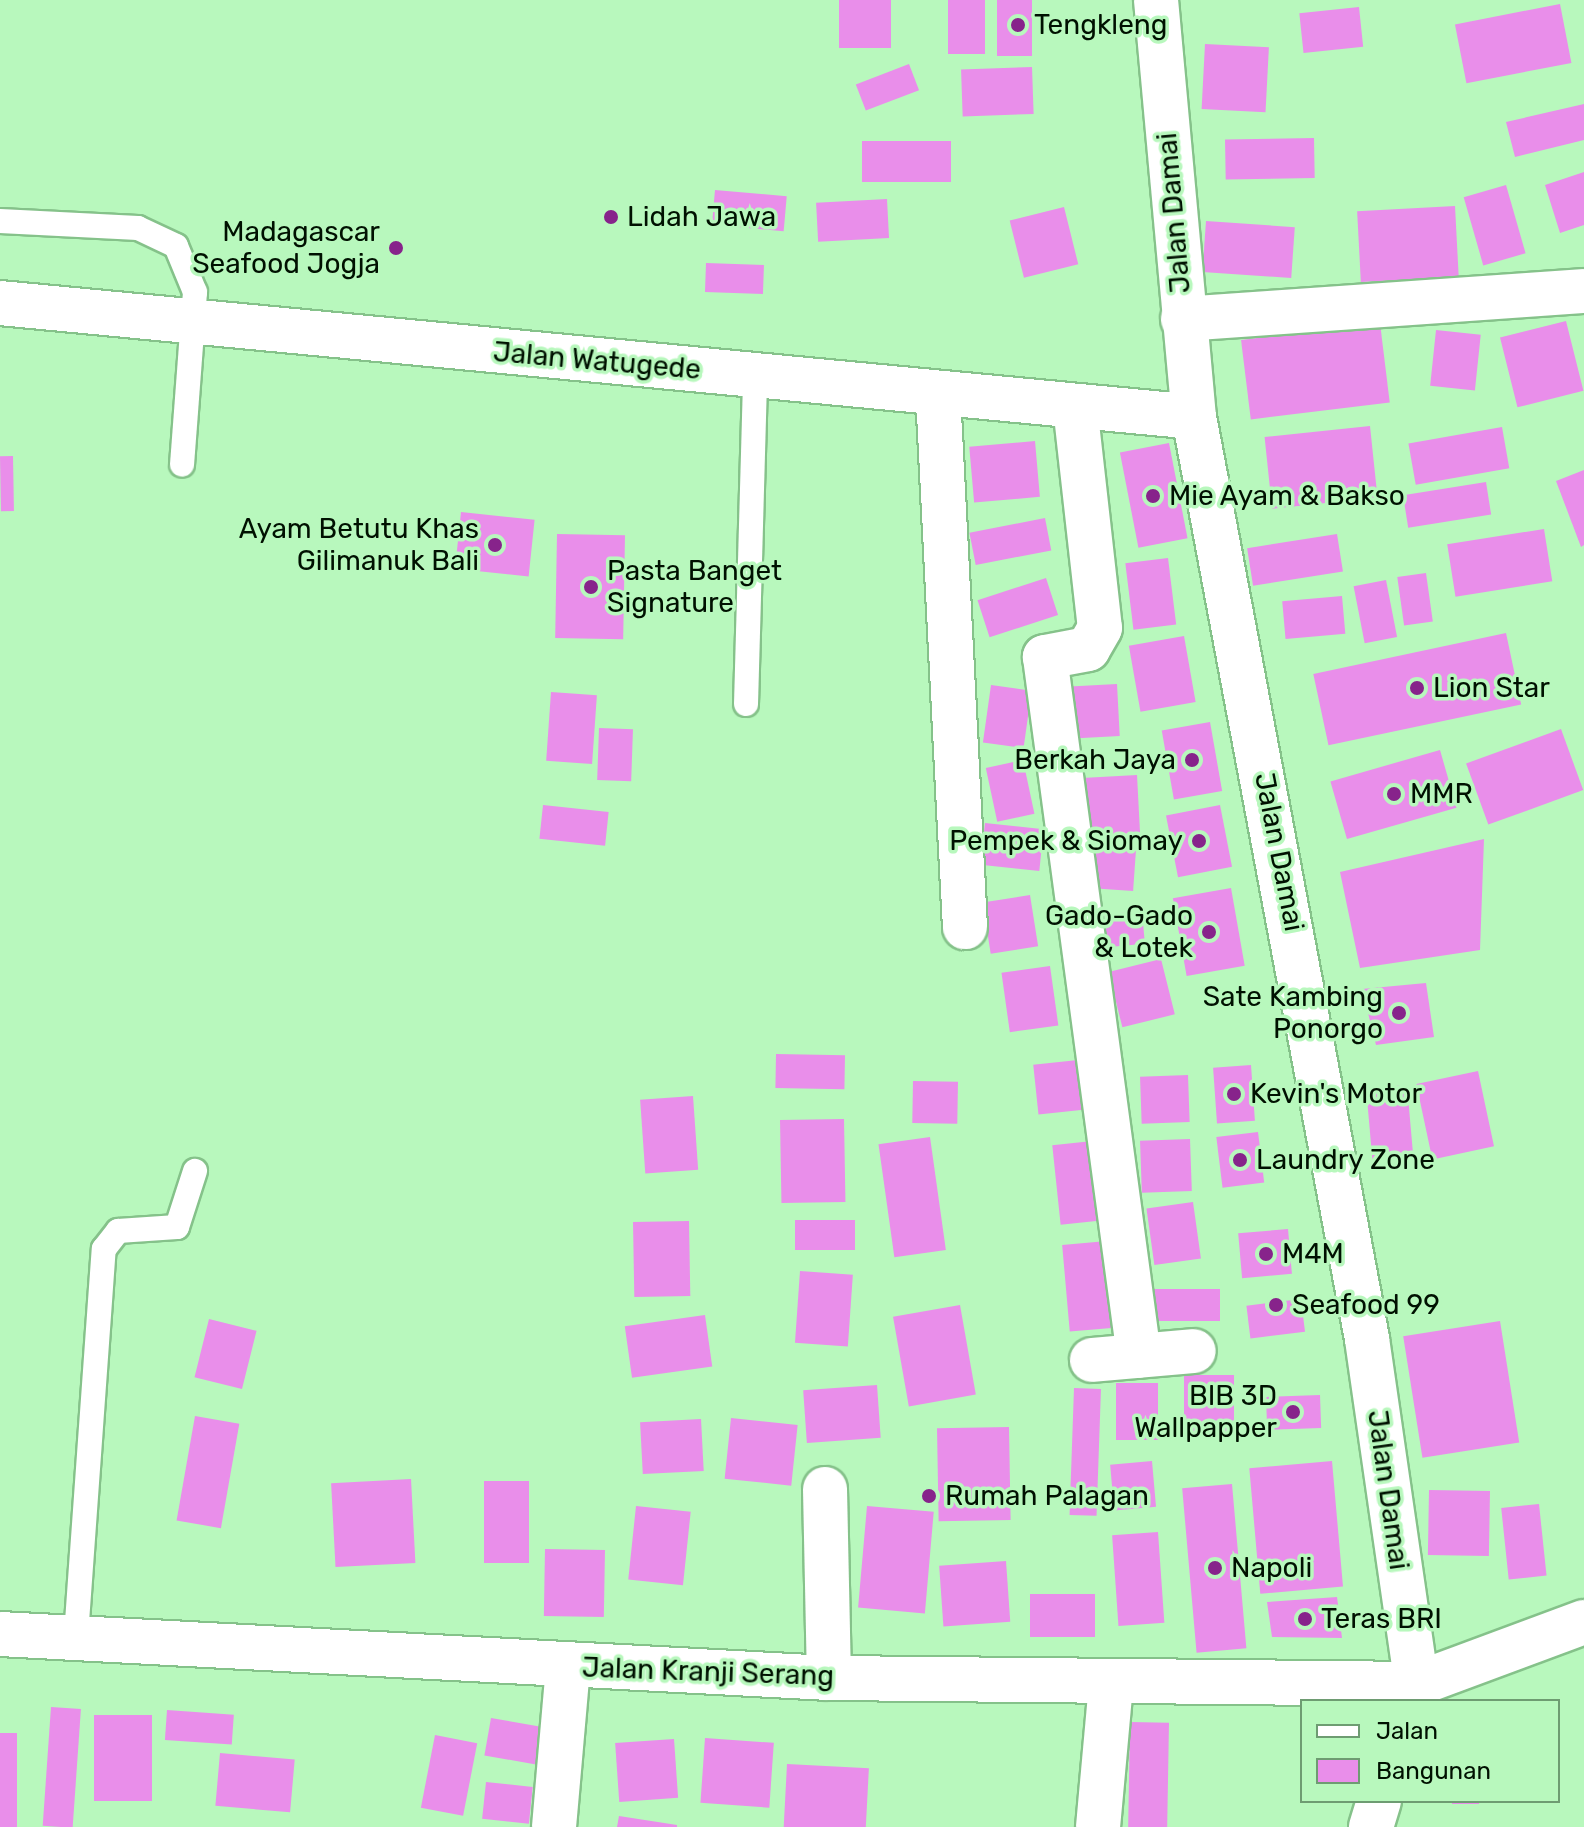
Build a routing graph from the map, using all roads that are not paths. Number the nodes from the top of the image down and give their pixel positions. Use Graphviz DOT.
graph roads {
  1 [pos="1156,0"];
  2 [pos="0,221"];
  3 [pos="1584,291"];
  4 [pos="0,303"];
  5 [pos="1183,319"];
  6 [pos="193,322"];
  7 [pos="755,376"];
  8 [pos="938,393"];
  9 [pos="1075,406"];
  10 [pos="1194,417"];
  11 [pos="182,465"];
  12 [pos="746,704"];
  13 [pos="965,927"];
  14 [pos="195,1171"];
  15 [pos="1194,1351"];
  16 [pos="1139,1356"];
  17 [pos="1092,1360"];
  18 [pos="825,1489"];
  19 [pos="1584,1622"];
  20 [pos="0,1634"];
  21 [pos="76,1636"];
  22 [pos="568,1667"];
  23 [pos="829,1678"];
  24 [pos="1111,1684"];
  25 [pos="1414,1693"];
  26 [pos="1378,1803"];
  27 [pos="554,1827"];
  28 [pos="1098,1827"];
  29 [pos="1371,1827"];
  1 -- 5 [label="street, Jalan Damai"];
  2 -- 6 [label="lane"];
  3 -- 5 [label="street"];
  4 -- 6 [label="street, Jalan Watugede"];
  5 -- 10 [label="street, Jalan Damai"];
  6 -- 7 [label="street, Jalan Watugede"];
  6 -- 11 [label="lane"];
  7 -- 8 [label="street, Jalan Watugede"];
  7 -- 12 [label="lane"];
  8 -- 9 [label="street, Jalan Watugede"];
  8 -- 13 [label="street"];
  9 -- 10 [label="street, Jalan Watugede"];
  9 -- 16 [label="street"];
  10 -- 25 [label="street, Jalan Damai"];
  14 -- 21 [label="lane"];
  15 -- 16 [label="street"];
  16 -- 17 [label="street"];
  18 -- 23 [label="street"];
  19 -- 25 [label="street"];
  20 -- 21 [label="street, Jalan Kranji Serang"];
  21 -- 22 [label="street, Jalan Kranji Serang"];
  22 -- 23 [label="street, Jalan Kranji Serang"];
  22 -- 27 [label="street"];
  23 -- 24 [label="street, Jalan Kranji Serang"];
  24 -- 25 [label="street, Jalan Kranji Serang"];
  24 -- 28 [label="street"];
  26 -- 29 [label="street"];
}
